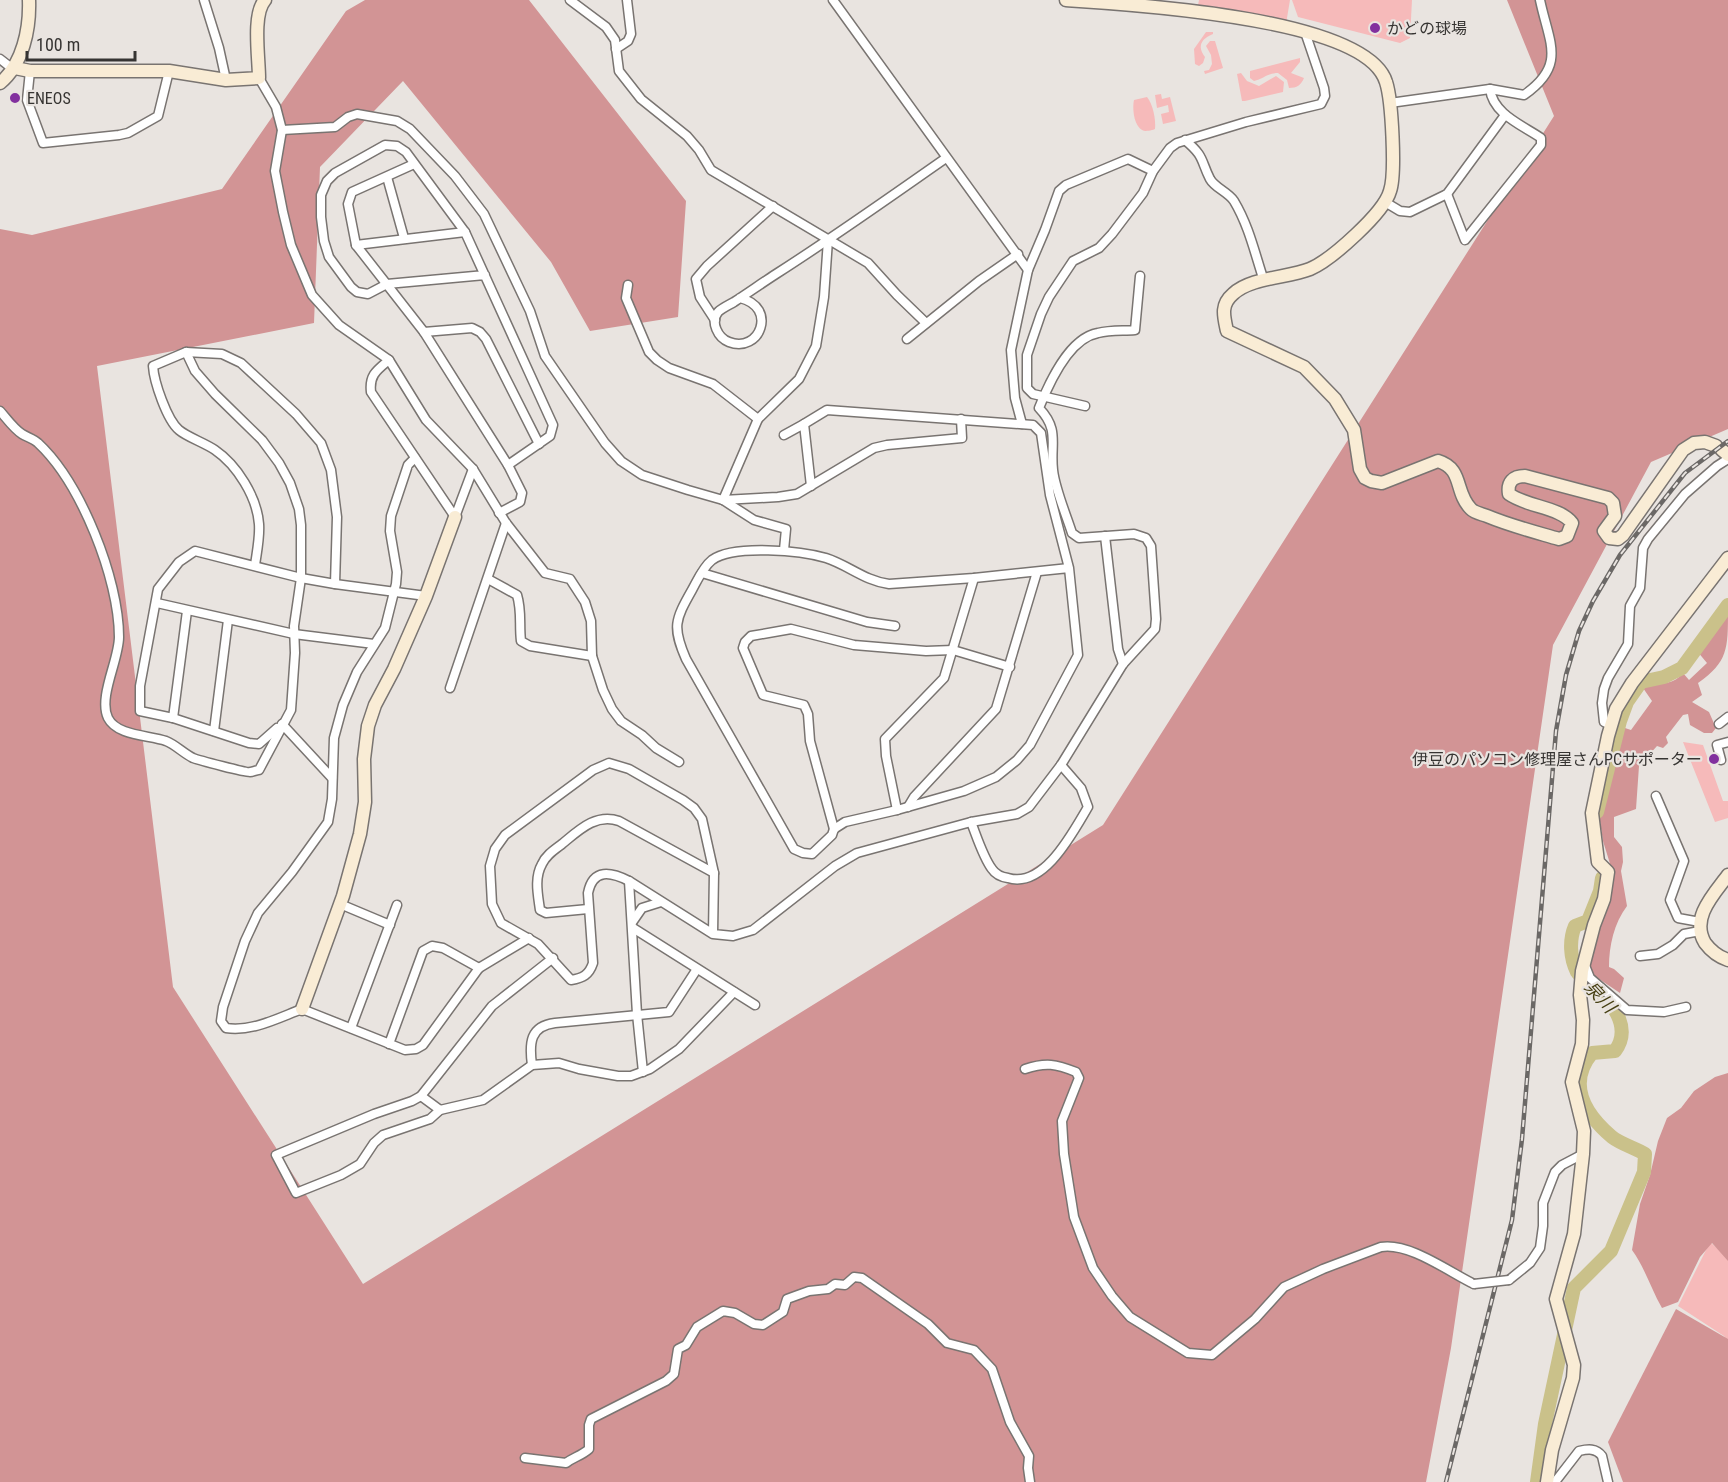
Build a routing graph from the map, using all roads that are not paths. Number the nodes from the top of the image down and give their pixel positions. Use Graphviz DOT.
graph roads {
  1 [pos="29,0"];
  2 [pos="204,0"];
  3 [pos="265,0"];
  4 [pos="570,0"];
  5 [pos="627,0"];
  6 [pos="833,0"];
  7 [pos="1066,0"];
  8 [pos="1540,0"];
  9 [pos="1305,31"];
  10 [pos="616,49"];
  11 [pos="0,59"];
  12 [pos="15,68"];
  13 [pos="30,71"];
  14 [pos="169,71"];
  15 [pos="259,78"];
  16 [pos="226,80"];
  17 [pos="0,83"];
  18 [pos="1490,89"];
  19 [pos="1390,103"];
  20 [pos="1505,115"];
  21 [pos="282,130"];
  22 [pos="1185,140"];
  23 [pos="946,158"];
  24 [pos="414,164"];
  25 [pos="1154,171"];
  26 [pos="387,177"];
  27 [pos="1447,194"];
  28 [pos="1385,202"];
  29 [pos="773,206"];
  30 [pos="465,232"];
  31 [pos="404,238"];
  32 [pos="828,240"];
  33 [pos="356,245"];
  34 [pos="1018,254"];
  35 [pos="1028,270"];
  36 [pos="485,275"];
  37 [pos="1140,276"];
  38 [pos="1264,281"];
  39 [pos="387,284"];
  40 [pos="628,285"];
  41 [pos="740,298"];
  42 [pos="715,320"];
  43 [pos="926,323"];
  44 [pos="424,332"];
  45 [pos="907,339"];
  46 [pos="186,352"];
  47 [pos="389,360"];
  48 [pos="1044,396"];
  49 [pos="1085,406"];
  50 [pos="0,411"];
  51 [pos="758,419"];
  52 [pos="961,419"];
  53 [pos="804,424"];
  54 [pos="1023,424"];
  55 [pos="784,435"];
  56 [pos="539,444"];
  57 [pos="1724,453"];
  58 [pos="415,458"];
  59 [pos="508,465"];
  60 [pos="473,469"];
  61 [pos="811,486"];
  62 [pos="723,500"];
  63 [pos="499,513"];
  64 [pos="455,517"];
  65 [pos="506,524"];
  66 [pos="1105,536"];
  67 [pos="784,550"];
  68 [pos="1728,558"];
  69 [pos="255,565"];
  70 [pos="1069,568"];
  71 [pos="1037,572"];
  72 [pos="702,573"];
  73 [pos="301,578"];
  74 [pos="974,578"];
  75 [pos="488,579"];
  76 [pos="335,584"];
  77 [pos="393,592"];
  78 [pos="426,596"];
  79 [pos="157,603"];
  80 [pos="187,611"];
  81 [pos="228,620"];
  82 [pos="895,626"];
  83 [pos="294,634"];
  84 [pos="374,644"];
  85 [pos="953,650"];
  86 [pos="592,656"];
  87 [pos="1123,664"];
  88 [pos="1010,667"];
  89 [pos="450,688"];
  90 [pos="1728,717"];
  91 [pos="173,718"];
  92 [pos="282,724"];
  93 [pos="1719,724"];
  94 [pos="1611,725"];
  95 [pos="214,731"];
  96 [pos="1728,742"];
  97 [pos="1721,760"];
  98 [pos="679,762"];
  99 [pos="1061,765"];
  100 [pos="332,778"];
  101 [pos="1656,796"];
  102 [pos="908,807"];
  103 [pos="897,810"];
  104 [pos="971,822"];
  105 [pos="834,829"];
  106 [pos="714,873"];
  107 [pos="1728,875"];
  108 [pos="629,881"];
  109 [pos="661,902"];
  110 [pos="339,904"];
  111 [pos="397,905"];
  112 [pos="588,909"];
  113 [pos="633,924"];
  114 [pos="390,925"];
  115 [pos="1700,927"];
  116 [pos="713,934"];
  117 [pos="529,938"];
  118 [pos="1640,956"];
  119 [pos="553,958"];
  120 [pos="1728,960"];
  121 [pos="479,968"];
  122 [pos="697,969"];
  123 [pos="1582,972"];
  124 [pos="734,992"];
  125 [pos="755,1005"];
  126 [pos="1686,1007"];
  127 [pos="302,1009"];
  128 [pos="637,1014"];
  129 [pos="351,1028"];
  130 [pos="389,1044"];
  131 [pos="532,1065"];
  132 [pos="1025,1069"];
  133 [pos="643,1072"];
  134 [pos="421,1096"];
  135 [pos="440,1110"];
  136 [pos="1583,1154"];
  137 [pos="525,1458"];
  138 [pos="1030,1482"];
  139 [pos="1547,1482"];
  140 [pos="1555,1482"];
  141 [pos="1608,1482"];
  1 -- 12 [label="street"];
  2 -- 16 [label="street"];
  3 -- 15 [label="street"];
  4 -- 10 [label="street"];
  5 -- 10 [label="street"];
  6 -- 23 [label="street"];
  7 -- 9 [label="street"];
  8 -- 18 [label="street"];
  9 -- 19 [label="street"];
  9 -- 22 [label="street"];
  10 -- 29 [label="street"];
  11 -- 12 [label="street"];
  12 -- 13 [label="street"];
  12 -- 17 [label="street"];
  13 -- 14 [label="street"];
  13 -- 14 [label="street"];
  14 -- 16 [label="street"];
  15 -- 16 [label="street"];
  15 -- 21 [label="street"];
  18 -- 19 [label="street"];
  18 -- 20 [label="street"];
  19 -- 28 [label="street"];
  20 -- 27 [label="street"];
  20 -- 27 [label="street"];
  21 -- 47 [label="street"];
  21 -- 62 [label="street"];
  22 -- 25 [label="street"];
  22 -- 38 [label="street"];
  23 -- 32 [label="street"];
  23 -- 34 [label="street"];
  24 -- 26 [label="street"];
  24 -- 30 [label="street"];
  24 -- 39 [label="street"];
  25 -- 35 [label="street"];
  25 -- 48 [label="street"];
  26 -- 31 [label="street"];
  26 -- 33 [label="street"];
  27 -- 28 [label="street"];
  28 -- 38 [label="street"];
  29 -- 32 [label="street"];
  29 -- 42 [label="street"];
  30 -- 31 [label="street"];
  30 -- 36 [label="street"];
  31 -- 33 [label="street"];
  32 -- 41 [label="street"];
  32 -- 43 [label="street"];
  32 -- 51 [label="street"];
  33 -- 39 [label="street"];
  34 -- 35 [label="street"];
  34 -- 43 [label="street"];
  35 -- 54 [label="street"];
  36 -- 39 [label="street"];
  36 -- 56 [label="street"];
  37 -- 48 [label="street"];
  38 -- 57 [label="street"];
  39 -- 44 [label="street"];
  40 -- 51 [label="street"];
  41 -- 42 [label="street"];
  41 -- 42 [label="street"];
  43 -- 45 [label="street"];
  44 -- 56 [label="street"];
  44 -- 59 [label="street"];
  46 -- 69 [label="street"];
  46 -- 73 [label="street"];
  46 -- 76 [label="street"];
  47 -- 58 [label="street"];
  47 -- 60 [label="street"];
  48 -- 49 [label="street"];
  48 -- 66 [label="street"];
  50 -- 92 [label="street"];
  51 -- 62 [label="street"];
  52 -- 53 [label="street"];
  52 -- 54 [label="street"];
  52 -- 61 [label="street"];
  53 -- 55 [label="street"];
  53 -- 61 [label="street"];
  54 -- 70 [label="street"];
  56 -- 59 [label="street"];
  57 -- 94 [label="street"];
  58 -- 64 [label="street"];
  58 -- 77 [label="street"];
  59 -- 63 [label="street"];
  60 -- 63 [label="street"];
  60 -- 64 [label="street"];
  61 -- 62 [label="street"];
  62 -- 67 [label="street"];
  63 -- 65 [label="street"];
  64 -- 78 [label="street"];
  65 -- 75 [label="street"];
  65 -- 86 [label="street"];
  66 -- 87 [label="street"];
  66 -- 87 [label="street"];
  67 -- 72 [label="street"];
  67 -- 74 [label="street"];
  68 -- 94 [label="street"];
  69 -- 73 [label="street"];
  69 -- 79 [label="street"];
  70 -- 71 [label="street"];
  70 -- 102 [label="street"];
  71 -- 74 [label="street"];
  71 -- 88 [label="street"];
  72 -- 82 [label="street"];
  72 -- 105 [label="street"];
  73 -- 76 [label="street"];
  73 -- 83 [label="street"];
  74 -- 85 [label="street"];
  75 -- 86 [label="street"];
  75 -- 89 [label="street"];
  76 -- 77 [label="street"];
  77 -- 78 [label="street"];
  77 -- 84 [label="street"];
  78 -- 110 [label="street"];
  79 -- 80 [label="street"];
  79 -- 91 [label="street"];
  80 -- 81 [label="street"];
  80 -- 91 [label="street"];
  81 -- 83 [label="street"];
  81 -- 95 [label="street"];
  83 -- 84 [label="street"];
  83 -- 92 [label="street"];
  84 -- 100 [label="street"];
  85 -- 88 [label="street"];
  85 -- 103 [label="street"];
  85 -- 105 [label="street"];
  86 -- 98 [label="street"];
  87 -- 99 [label="street"];
  88 -- 102 [label="street"];
  90 -- 93 [label="street"];
  91 -- 95 [label="street"];
  92 -- 95 [label="street"];
  92 -- 100 [label="street"];
  94 -- 123 [label="street"];
  96 -- 97 [label="street"];
  99 -- 104 [label="street"];
  99 -- 104 [label="street"];
  100 -- 127 [label="street"];
  101 -- 115 [label="street"];
  102 -- 103 [label="street"];
  103 -- 105 [label="street"];
  104 -- 116 [label="street"];
  106 -- 112 [label="street"];
  106 -- 116 [label="street"];
  106 -- 117 [label="street"];
  107 -- 115 [label="street"];
  108 -- 109 [label="street"];
  108 -- 112 [label="street"];
  108 -- 113 [label="street"];
  109 -- 113 [label="street"];
  109 -- 116 [label="street"];
  110 -- 114 [label="street"];
  110 -- 127 [label="street"];
  111 -- 114 [label="street"];
  112 -- 119 [label="street"];
  113 -- 122 [label="street"];
  113 -- 128 [label="street"];
  114 -- 129 [label="street"];
  115 -- 118 [label="street"];
  115 -- 120 [label="street"];
  117 -- 119 [label="street"];
  117 -- 121 [label="street"];
  119 -- 134 [label="street"];
  121 -- 130 [label="street"];
  121 -- 130 [label="street"];
  122 -- 124 [label="street"];
  122 -- 128 [label="street"];
  123 -- 126 [label="street"];
  123 -- 136 [label="street"];
  124 -- 125 [label="street"];
  124 -- 133 [label="street"];
  127 -- 129 [label="street"];
  128 -- 131 [label="street"];
  128 -- 133 [label="street"];
  129 -- 130 [label="street"];
  131 -- 133 [label="street"];
  131 -- 135 [label="street"];
  132 -- 136 [label="street, bridge"];
  134 -- 135 [label="street"];
  134 -- 135 [label="street"];
  136 -- 139 [label="street"];
  137 -- 138 [label="street"];
  140 -- 141 [label="street"];
}
